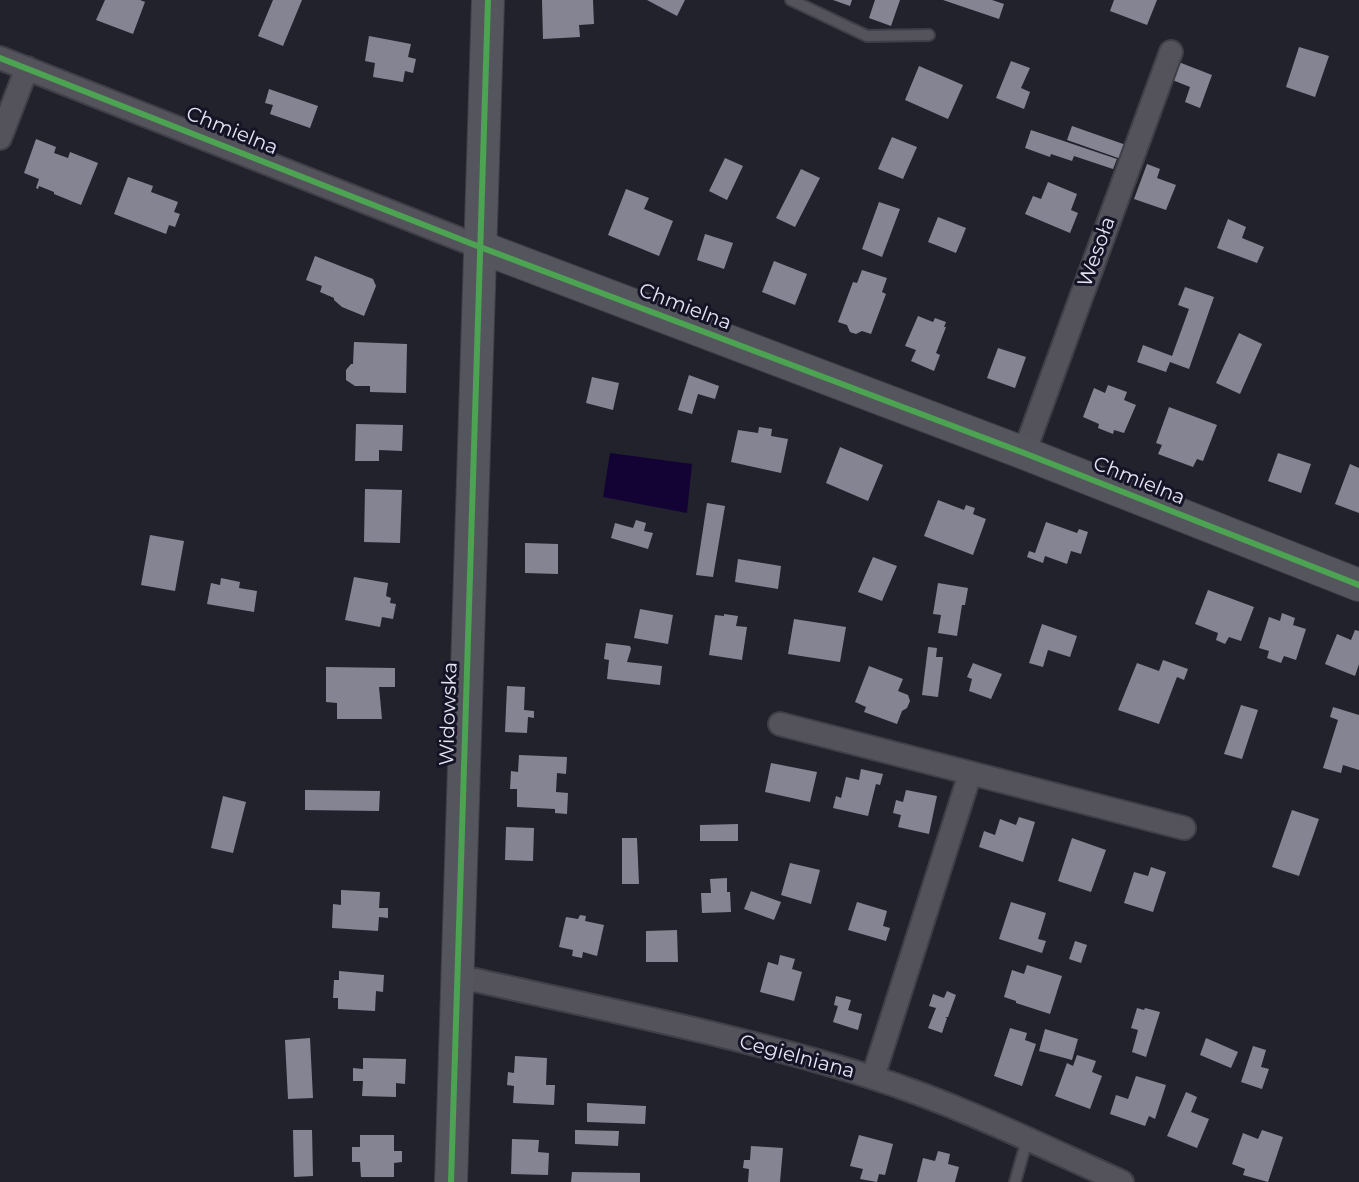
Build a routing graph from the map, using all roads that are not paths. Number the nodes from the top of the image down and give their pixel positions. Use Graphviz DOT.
graph roads {
  1 [pos="488,0"];
  2 [pos="791,0"];
  3 [pos="929,34"];
  4 [pos="1171,52"];
  5 [pos="0,58"];
  6 [pos="27,68"];
  7 [pos="0,138"];
  8 [pos="480,247"];
  9 [pos="1024,453"];
  10 [pos="1359,585"];
  11 [pos="780,724"];
  12 [pos="970,774"];
  13 [pos="1184,828"];
  14 [pos="458,984"];
  15 [pos="873,1077"];
  16 [pos="1028,1140"];
  17 [pos="451,1182"];
  18 [pos="1015,1182"];
  19 [pos="1122,1182"];
  1 -- 8 [label="street, Widowska"];
  2 -- 3 [label="lane"];
  4 -- 9 [label="street, Wesoła"];
  5 -- 6 [label="street, Chmielna"];
  6 -- 7 [label="street"];
  6 -- 8 [label="street, Chmielna"];
  8 -- 9 [label="street, Chmielna"];
  8 -- 14 [label="street, Widowska"];
  9 -- 10 [label="street, Chmielna"];
  11 -- 12 [label="street"];
  12 -- 13 [label="street"];
  12 -- 15 [label="street"];
  14 -- 15 [label="street, Cegielniana"];
  14 -- 17 [label="street, Widowska"];
  15 -- 16 [label="street, Cegielniana"];
  16 -- 18 [label="lane"];
  16 -- 19 [label="street, Cegielniana"];
}
